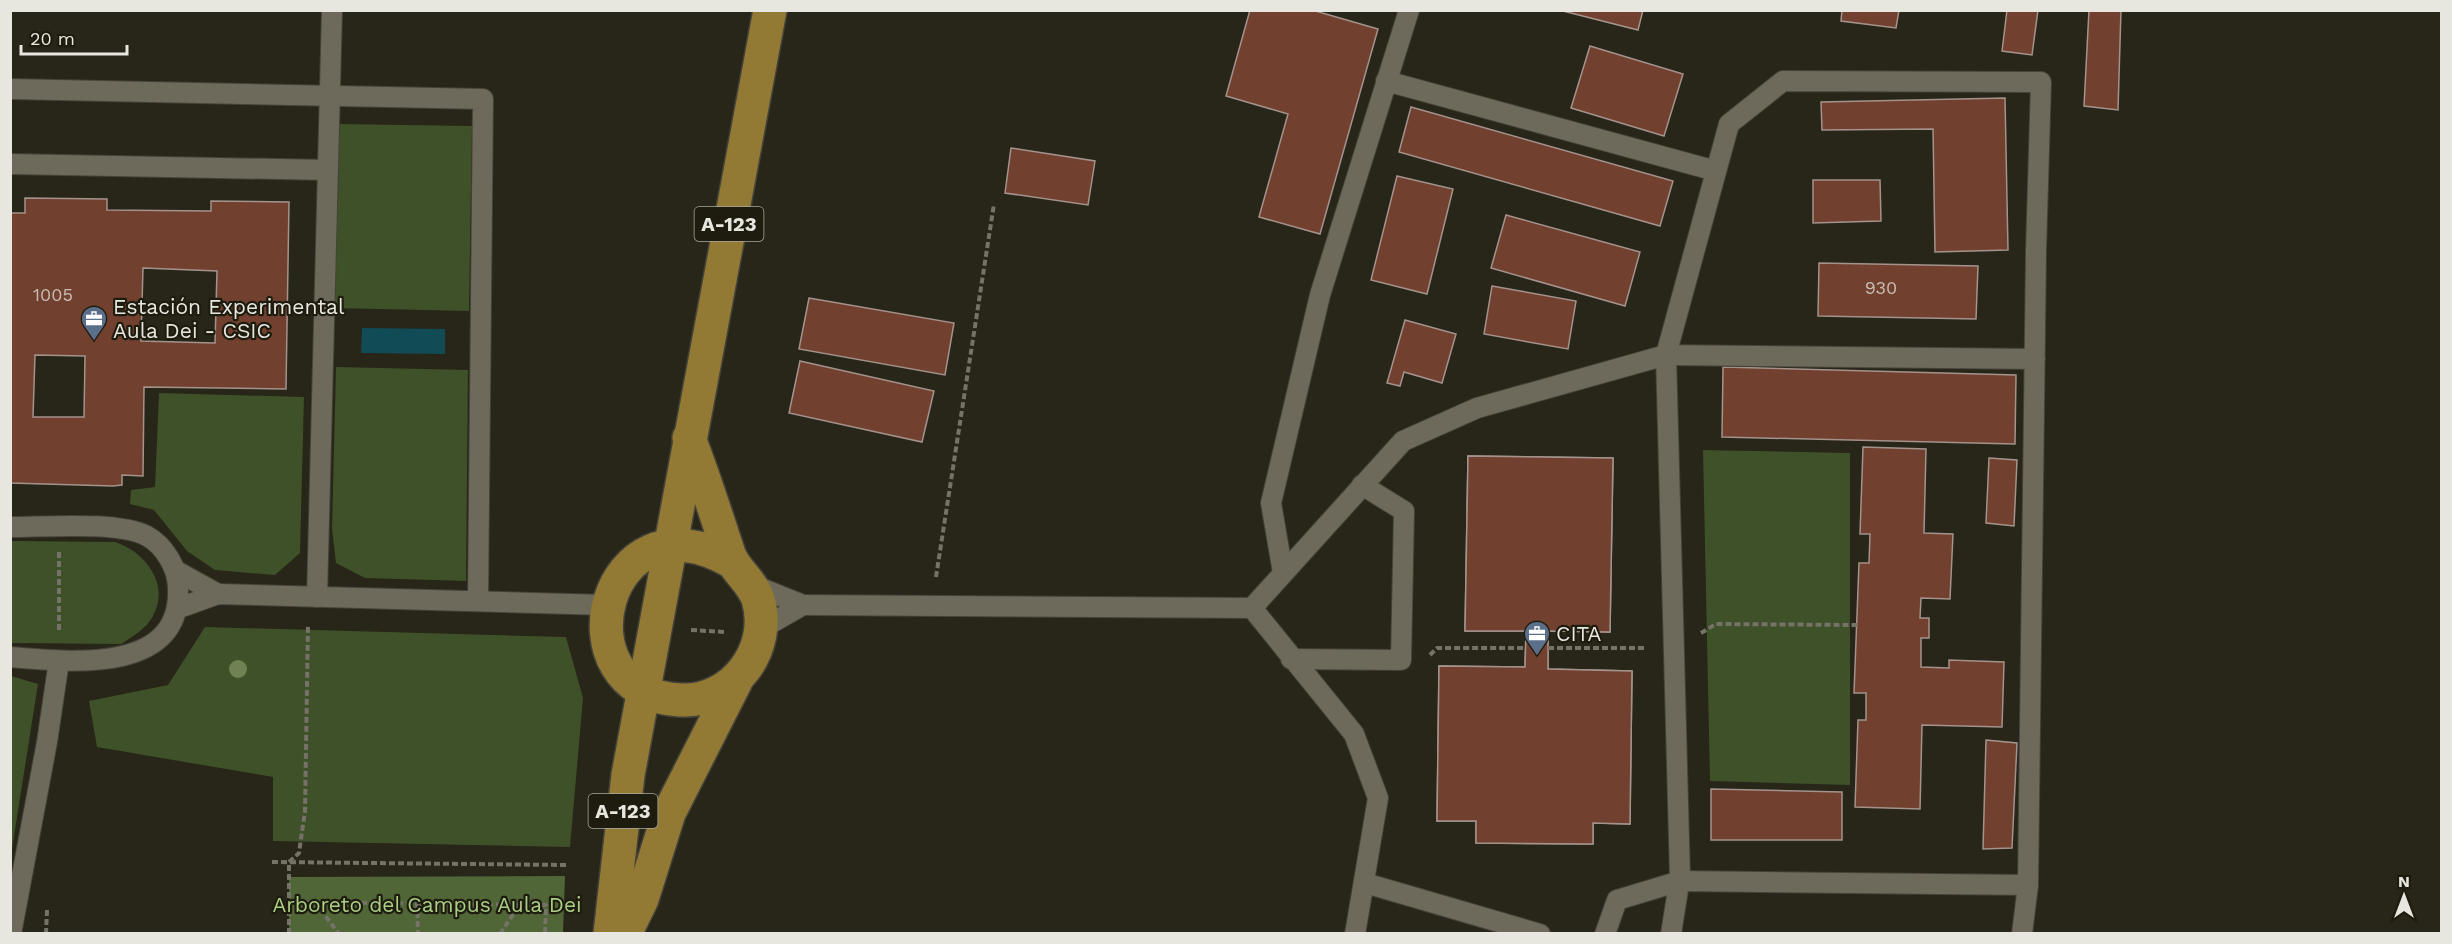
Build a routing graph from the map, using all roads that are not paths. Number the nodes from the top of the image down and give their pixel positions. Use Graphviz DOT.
graph roads {
  1 [pos="332,10"];
  2 [pos="770,10"];
  3 [pos="1409,10"];
  4 [pos="1386,81"];
  5 [pos="10,89"];
  6 [pos="330,96"];
  7 [pos="10,164"];
  8 [pos="328,170"];
  9 [pos="1716,171"];
  10 [pos="1666,355"];
  11 [pos="2035,359"];
  12 [pos="689,438"];
  13 [pos="1362,485"];
  14 [pos="10,527"];
  15 [pos="670,546"];
  16 [pos="178,572"];
  17 [pos="742,573"];
  18 [pos="1283,573"];
  19 [pos="218,594"];
  20 [pos="316,597"];
  21 [pos="478,601"];
  22 [pos="607,605"];
  23 [pos="803,605"];
  24 [pos="179,608"];
  25 [pos="1252,608"];
  26 [pos="761,632"];
  27 [pos="10,657"];
  28 [pos="1292,659"];
  29 [pos="59,661"];
  30 [pos="735,681"];
  31 [pos="643,689"];
  32 [pos="1680,881"];
  33 [pos="1365,883"];
  34 [pos="2028,885"];
  35 [pos="11,933"];
  36 [pos="610,933"];
  37 [pos="625,933"];
  38 [pos="1354,933"];
  39 [pos="1540,933"];
  40 [pos="1605,933"];
  41 [pos="1671,933"];
  42 [pos="2022,933"];
  1 -- 6 [label="lane"];
  2 -- 12 [label="main road, A-123"];
  3 -- 4 [label="lane"];
  4 -- 9 [label="lane"];
  4 -- 18 [label="lane"];
  5 -- 6 [label="lane"];
  6 -- 8 [label="lane"];
  6 -- 21 [label="lane"];
  7 -- 8 [label="lane"];
  8 -- 20 [label="lane"];
  9 -- 10 [label="lane"];
  9 -- 11 [label="lane"];
  10 -- 11 [label="lane"];
  10 -- 13 [label="lane"];
  10 -- 32 [label="lane"];
  11 -- 34 [label="lane"];
  12 -- 15 [label="main road, A-123"];
  12 -- 17 [label="main road"];
  13 -- 18 [label="lane"];
  13 -- 28 [label="lane"];
  14 -- 16 [label="lane"];
  15 -- 17 [label="main road"];
  15 -- 22 [label="main road"];
  15 -- 31 [label="main road, A-123"];
  16 -- 19 [label="lane"];
  16 -- 24 [label="lane"];
  17 -- 23 [label="lane"];
  17 -- 26 [label="main road"];
  18 -- 25 [label="lane"];
  19 -- 20 [label="lane"];
  19 -- 24 [label="lane"];
  20 -- 21 [label="lane"];
  21 -- 22 [label="lane"];
  22 -- 31 [label="main road"];
  23 -- 25 [label="lane"];
  23 -- 26 [label="lane"];
  24 -- 29 [label="lane"];
  25 -- 28 [label="lane"];
  26 -- 30 [label="main road"];
  27 -- 29 [label="lane"];
  28 -- 33 [label="lane"];
  29 -- 35 [label="lane"];
  30 -- 31 [label="main road"];
  30 -- 37 [label="main road"];
  31 -- 36 [label="main road, A-123"];
  32 -- 34 [label="lane"];
  32 -- 40 [label="lane"];
  32 -- 41 [label="lane"];
  33 -- 38 [label="lane"];
  33 -- 39 [label="lane"];
  34 -- 42 [label="lane"];
}
